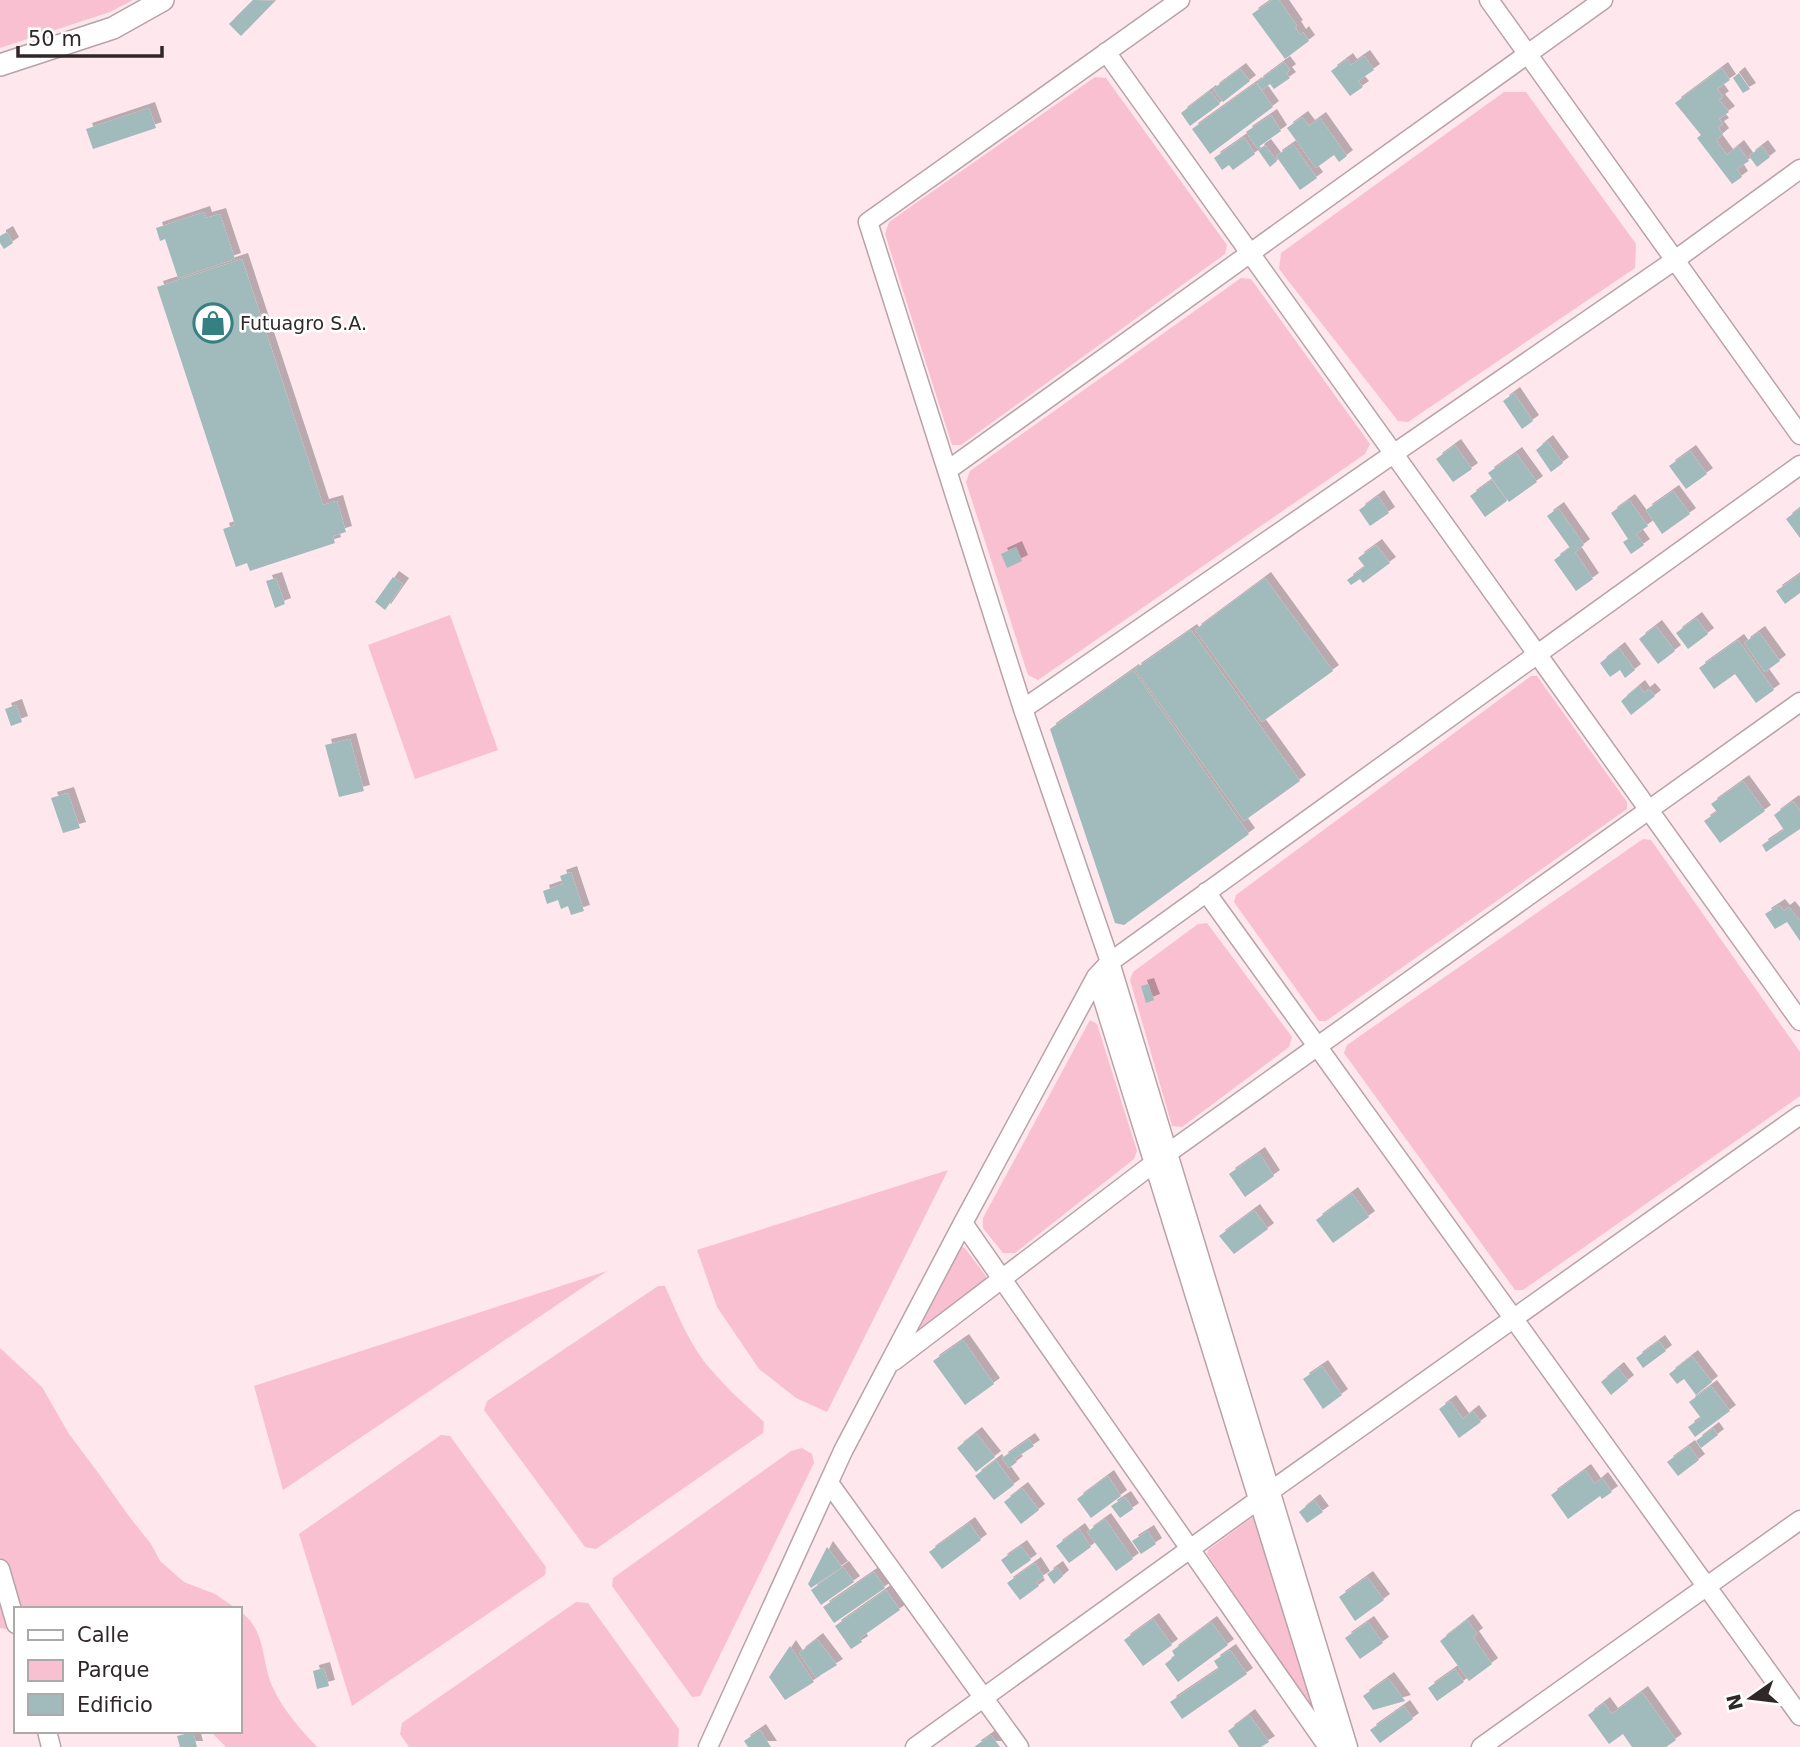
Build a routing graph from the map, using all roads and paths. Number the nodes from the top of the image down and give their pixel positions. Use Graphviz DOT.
graph roads {
  1 [pos="163,0"];
  2 [pos="1180,0"];
  3 [pos="1489,0"];
  4 [pos="1603,0"];
  5 [pos="1106,52"];
  6 [pos="1528,55"];
  7 [pos="0,65"];
  8 [pos="1800,169"];
  9 [pos="1250,254"];
  10 [pos="1675,260"];
  11 [pos="1800,435"];
  12 [pos="1394,454"];
  13 [pos="1800,465"];
  14 [pos="948,470"];
  15 [pos="1537,654"];
  16 [pos="1800,702"];
  17 [pos="1023,709"];
  18 [pos="1649,810"];
  19 [pos="1206,892"];
  20 [pos="1110,962"];
  21 [pos="1096,976"];
  22 [pos="1800,1021"];
  23 [pos="1317,1046"];
  24 [pos="1800,1115"];
  25 [pos="1161,1158"];
  26 [pos="962,1223"];
  27 [pos="1002,1279"];
  28 [pos="1513,1318"];
  29 [pos="888,1366"];
  30 [pos="829,1483"];
  31 [pos="1264,1496"];
  32 [pos="1800,1520"];
  33 [pos="1190,1549"];
  34 [pos="0,1569"];
  35 [pos="1707,1587"];
  36 [pos="14,1617"];
  37 [pos="983,1698"];
  38 [pos="1800,1716"];
  39 [pos="710,1746"];
  40 [pos="915,1747"];
  41 [pos="1019,1747"];
  42 [pos="1328,1747"];
  43 [pos="1335,1747"];
  44 [pos="1348,1747"];
  45 [pos="1481,1747"];
  1 -- 7 [label="street"];
  2 -- 5 [label="street"];
  3 -- 6 [label="street"];
  4 -- 6 [label="street"];
  5 -- 9 [label="street"];
  5 -- 14 [label="street"];
  6 -- 9 [label="street"];
  6 -- 10 [label="street"];
  8 -- 10 [label="street"];
  9 -- 12 [label="street"];
  9 -- 14 [label="street"];
  10 -- 11 [label="street"];
  10 -- 12 [label="street"];
  12 -- 15 [label="street"];
  12 -- 17 [label="street"];
  13 -- 15 [label="street"];
  14 -- 17 [label="street"];
  15 -- 18 [label="street"];
  15 -- 19 [label="street"];
  16 -- 18 [label="street"];
  17 -- 20 [label="street"];
  18 -- 22 [label="street"];
  18 -- 23 [label="street"];
  19 -- 20 [label="street"];
  19 -- 23 [label="street"];
  20 -- 21 [label="street"];
  20 -- 25 [label="street"];
  21 -- 25 [label="street"];
  21 -- 26 [label="street"];
  23 -- 25 [label="street"];
  23 -- 28 [label="street"];
  24 -- 28 [label="street"];
  25 -- 27 [label="street"];
  25 -- 31 [label="street"];
  26 -- 27 [label="street"];
  26 -- 29 [label="street"];
  27 -- 29 [label="street"];
  27 -- 33 [label="street"];
  28 -- 31 [label="street"];
  28 -- 35 [label="street"];
  29 -- 30 [label="street"];
  30 -- 37 [label="street"];
  30 -- 39 [label="street"];
  31 -- 33 [label="street"];
  31 -- 43 [label="street"];
  31 -- 44 [label="street"];
  32 -- 35 [label="street"];
  33 -- 37 [label="street"];
  33 -- 42 [label="street"];
  34 -- 36 [label="street"];
  35 -- 38 [label="street"];
  35 -- 45 [label="street"];
  37 -- 40 [label="street"];
  37 -- 41 [label="street"];
}
